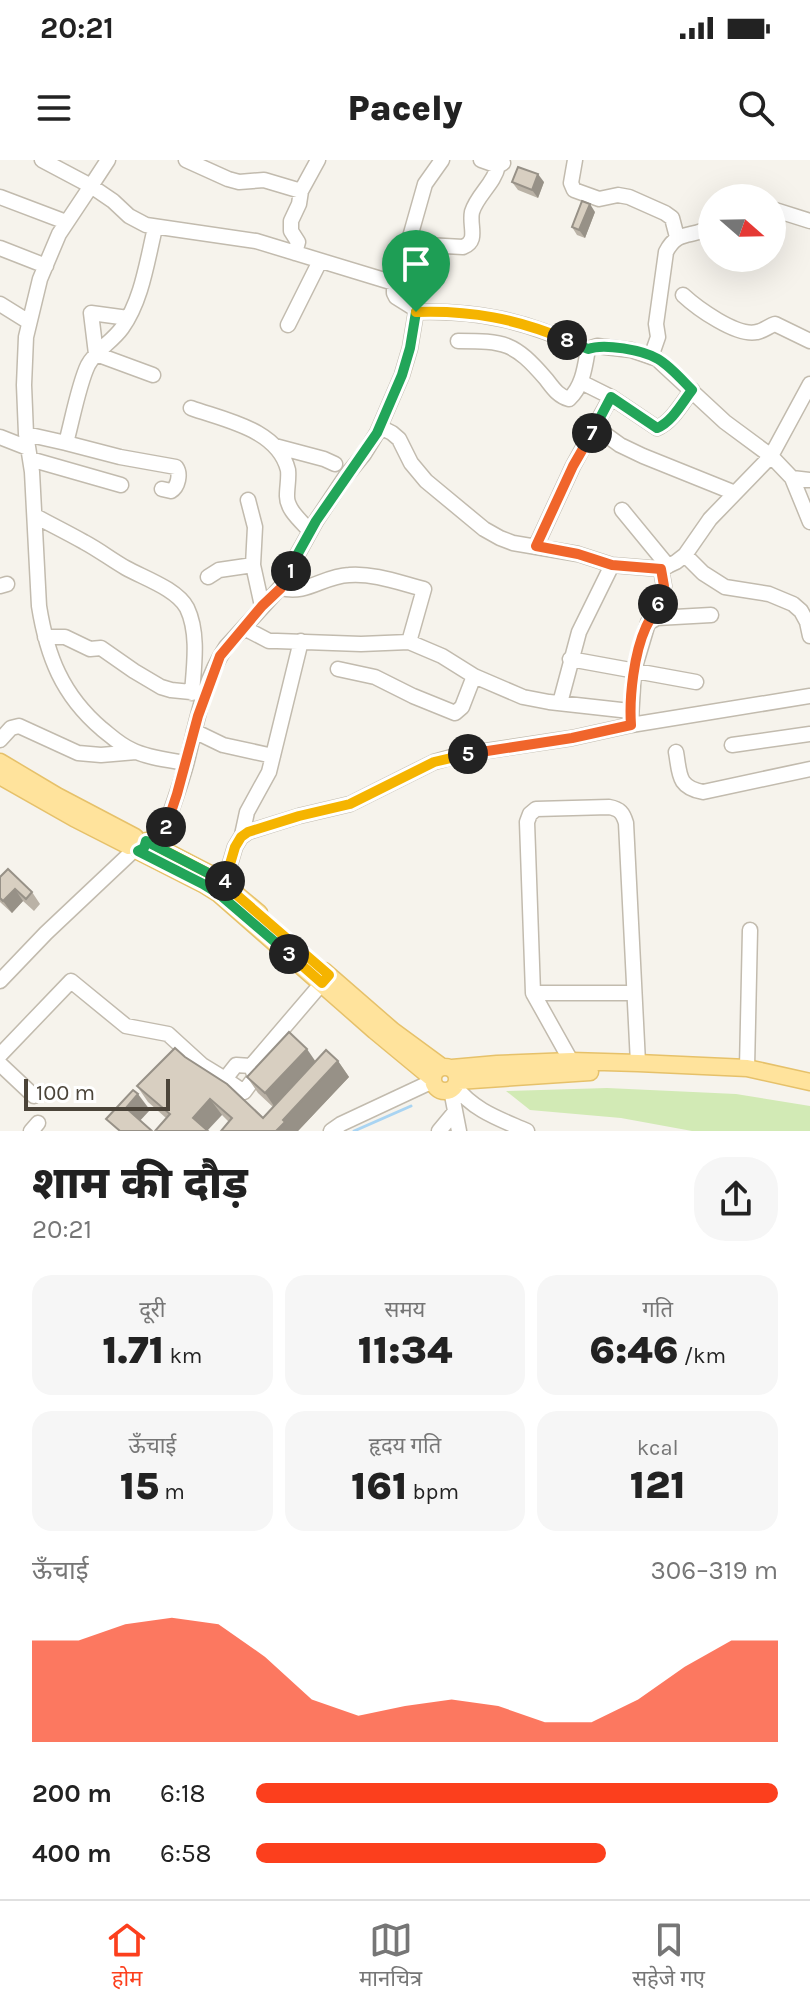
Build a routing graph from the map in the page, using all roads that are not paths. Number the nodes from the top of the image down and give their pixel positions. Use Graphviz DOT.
graph roads {
  1 [pos="42,160"];
  2 [pos="108,160"];
  3 [pos="186,160"];
  4 [pos="318,160"];
  5 [pos="442,160"];
  6 [pos="481,160"];
  7 [pos="575,160"];
  8 [pos="502,163"];
  9 [pos="91,186"];
  10 [pos="301,191"];
  11 [pos="0,197"];
  12 [pos="786,213"];
  13 [pos="810,221"];
  14 [pos="66,222"];
  15 [pos="155,228"];
  16 [pos="698,232"];
  17 [pos="677,237"];
  18 [pos="408,244"];
  19 [pos="0,248"];
  20 [pos="295,253"];
  21 [pos="320,261"];
  22 [pos="46,266"];
  23 [pos="394,283"];
  24 [pos="683,295"];
  25 [pos="0,304"];
  26 [pos="416,312"];
  27 [pos="128,318"];
  28 [pos="29,322"];
  29 [pos="288,325"];
  30 [pos="458,341"];
  31 [pos="810,341"];
  32 [pos="588,349"];
  33 [pos="96,354"];
  34 [pos="651,357"];
  35 [pos="153,375"];
  36 [pos="581,382"];
  37 [pos="810,384"];
  38 [pos="692,390"];
  39 [pos="611,397"];
  40 [pos="191,408"];
  41 [pos="380,427"];
  42 [pos="595,427"];
  43 [pos="0,437"];
  44 [pos="66,443"];
  45 [pos="275,446"];
  46 [pos="28,447"];
  47 [pos="771,456"];
  48 [pos="335,464"];
  49 [pos="792,478"];
  50 [pos="810,480"];
  51 [pos="121,485"];
  52 [pos="162,489"];
  53 [pos="735,493"];
  54 [pos="248,500"];
  55 [pos="622,510"];
  56 [pos="35,516"];
  57 [pos="810,522"];
  58 [pos="310,531"];
  59 [pos="536,546"];
  60 [pos="685,555"];
  61 [pos="253,565"];
  62 [pos="612,565"];
  63 [pos="664,567"];
  64 [pos="208,577"];
  65 [pos="281,588"];
  66 [pos="262,606"];
  67 [pos="711,615"];
  68 [pos="652,620"];
  69 [pos="244,628"];
  70 [pos="810,636"];
  71 [pos="45,637"];
  72 [pos="301,641"];
  73 [pos="409,642"];
  74 [pos="570,659"];
  75 [pos="338,669"];
  76 [pos="634,670"];
  77 [pos="474,676"];
  78 [pos="696,682"];
  79 [pos="199,693"];
  80 [pos="810,696"];
  81 [pos="560,703"];
  82 [pos="631,718"];
  83 [pos="194,731"];
  84 [pos="810,734"];
  85 [pos="0,740"];
  86 [pos="732,745"];
  87 [pos="136,752"];
  88 [pos="676,752"];
  89 [pos="273,756"];
  90 [pos="0,762"];
  91 [pos="186,763"];
  92 [pos="810,769"];
  93 [pos="0,776"];
  94 [pos="248,832"];
  95 [pos="140,845"];
  96 [pos="224,884"];
  97 [pos="750,930"];
  98 [pos="325,979"];
  99 [pos="0,981"];
  100 [pos="533,993"];
  101 [pos="634,993"];
  102 [pos="0,1055"];
  103 [pos="571,1061"];
  104 [pos="638,1063"];
  105 [pos="0,1064"];
  106 [pos="251,1066"];
  107 [pos="747,1068"];
  108 [pos="225,1079"];
  109 [pos="446,1079"];
  110 [pos="810,1082"];
  111 [pos="810,1094"];
  112 [pos="34,1096"];
  113 [pos="454,1113"];
  114 [pos="331,1131"];
  115 [pos="439,1131"];
  116 [pos="459,1131"];
  117 [pos="527,1131"];
  1 -- 9 [label="street"];
  2 -- 9 [label="street"];
  3 -- 10 [label="street"];
  4 -- 10 [label="street"];
  5 -- 18 [label="street"];
  6 -- 8 [label="street"];
  7 -- 17 [label="street"];
  8 -- 18 [label="street"];
  9 -- 14 [label="street"];
  9 -- 15 [label="street"];
  10 -- 20 [label="street"];
  11 -- 14 [label="street"];
  12 -- 13 [label="street"];
  14 -- 22 [label="street"];
  15 -- 20 [label="street"];
  15 -- 27 [label="street"];
  16 -- 17 [label="street"];
  17 -- 34 [label="street"];
  18 -- 23 [label="street"];
  19 -- 22 [label="street"];
  20 -- 21 [label="street"];
  21 -- 23 [label="street"];
  21 -- 29 [label="street"];
  22 -- 28 [label="street"];
  23 -- 26 [label="street"];
  24 -- 31 [label="street"];
  25 -- 28 [label="street"];
  26 -- 32 [label="street"];
  26 -- 41 [label="street"];
  27 -- 33 [label="street"];
  27 -- 33 [label="street"];
  28 -- 46 [label="street"];
  30 -- 36 [label="street"];
  32 -- 34 [label="street"];
  32 -- 36 [label="street"];
  33 -- 35 [label="street"];
  33 -- 44 [label="street"];
  34 -- 38 [label="street"];
  36 -- 39 [label="street"];
  37 -- 47 [label="street"];
  38 -- 39 [label="street"];
  38 -- 47 [label="street"];
  39 -- 42 [label="street"];
  40 -- 45 [label="street"];
  41 -- 58 [label="street"];
  41 -- 59 [label="street"];
  42 -- 53 [label="street"];
  42 -- 59 [label="street"];
  43 -- 46 [label="street"];
  44 -- 46 [label="street"];
  44 -- 52 [label="street"];
  45 -- 48 [label="street"];
  45 -- 58 [label="street"];
  46 -- 51 [label="street"];
  46 -- 56 [label="street"];
  47 -- 49 [label="street"];
  47 -- 53 [label="street"];
  49 -- 50 [label="street"];
  49 -- 57 [label="street"];
  53 -- 60 [label="street"];
  54 -- 61 [label="street"];
  55 -- 63 [label="street"];
  56 -- 71 [label="street"];
  56 -- 79 [label="street"];
  58 -- 65 [label="street"];
  59 -- 62 [label="street"];
  60 -- 63 [label="street"];
  60 -- 70 [label="street"];
  61 -- 64 [label="street"];
  61 -- 66 [label="street"];
  62 -- 63 [label="street"];
  62 -- 74 [label="street"];
  63 -- 68 [label="street"];
  65 -- 66 [label="street"];
  65 -- 73 [label="street"];
  66 -- 69 [label="street"];
  67 -- 68 [label="street"];
  68 -- 76 [label="street"];
  69 -- 72 [label="street"];
  69 -- 79 [label="street"];
  71 -- 79 [label="street"];
  71 -- 87 [label="street"];
  72 -- 73 [label="street"];
  72 -- 89 [label="street"];
  73 -- 77 [label="street"];
  74 -- 76 [label="street"];
  74 -- 81 [label="street"];
  75 -- 77 [label="street"];
  76 -- 78 [label="street"];
  76 -- 82 [label="street"];
  77 -- 81 [label="street"];
  79 -- 83 [label="street"];
  80 -- 82 [label="street"];
  81 -- 82 [label="street"];
  82 -- 94 [label="street"];
  83 -- 89 [label="street"];
  83 -- 91 [label="street"];
  84 -- 86 [label="street"];
  85 -- 87 [label="street"];
  87 -- 91 [label="street"];
  88 -- 92 [label="street"];
  89 -- 94 [label="street"];
  90 -- 95 [label="main road"];
  91 -- 95 [label="street"];
  93 -- 95 [label="main road"];
  94 -- 96 [label="street"];
  95 -- 96 [label="main road"];
  95 -- 98 [label="main road"];
  95 -- 99 [label="street"];
  96 -- 98 [label="main road"];
  97 -- 107 [label="street"];
  98 -- 106 [label="street"];
  98 -- 109 [label="main road"];
  100 -- 101 [label="street"];
  100 -- 101 [label="street"];
  100 -- 103 [label="street"];
  101 -- 104 [label="street"];
  102 -- 108 [label="street"];
  103 -- 104 [label="main road"];
  103 -- 109 [label="main road"];
  104 -- 107 [label="main road"];
  105 -- 112 [label="street"];
  106 -- 108 [label="street"];
  106 -- 108 [label="street"];
  107 -- 110 [label="main road"];
  109 -- 111 [label="main road"];
  109 -- 113 [label="street"];
  109 -- 114 [label="street"];
  109 -- 117 [label="street"];
  113 -- 115 [label="street"];
  113 -- 116 [label="street"];
}
